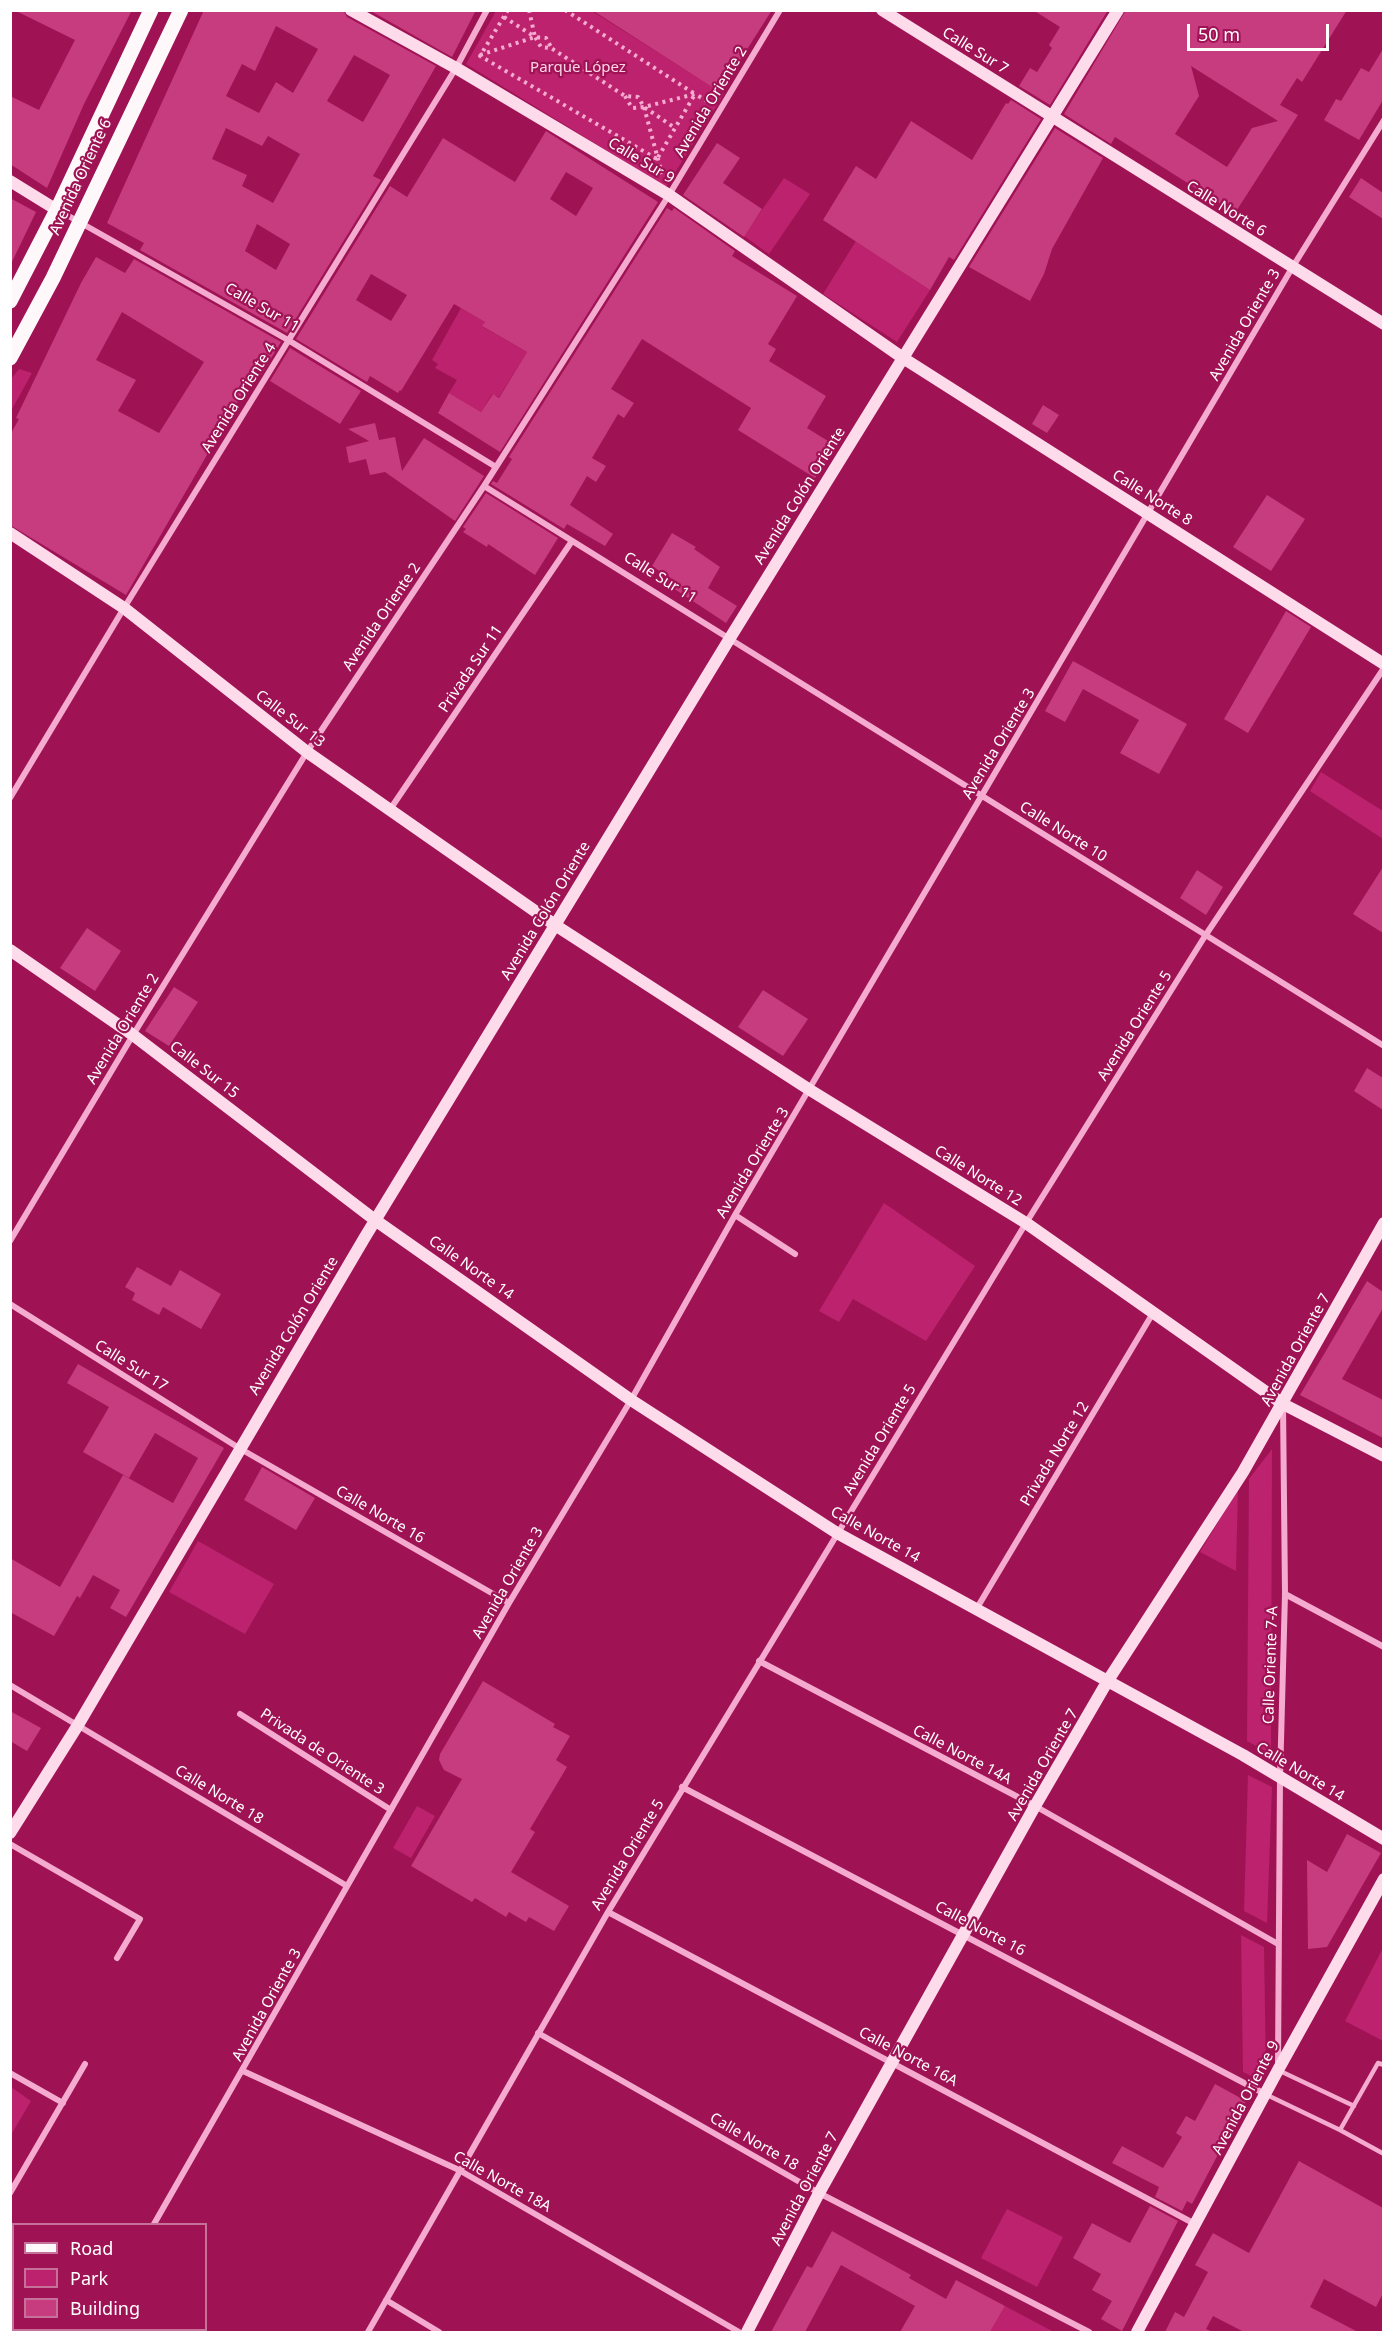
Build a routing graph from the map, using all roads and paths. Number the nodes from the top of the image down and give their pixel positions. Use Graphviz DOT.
graph roads {
  1 [pos="151,10"];
  2 [pos="181,10"];
  3 [pos="351,10"];
  4 [pos="487,10"];
  5 [pos="508,10"];
  6 [pos="529,10"];
  7 [pos="565,10"];
  8 [pos="780,10"];
  9 [pos="882,10"];
  10 [pos="1118,10"];
  11 [pos="504,17"];
  12 [pos="535,37"];
  13 [pos="551,48"];
  14 [pos="480,56"];
  15 [pos="456,68"];
  16 [pos="695,94"];
  17 [pos="625,96"];
  18 [pos="644,107"];
  19 [pos="721,109"];
  20 [pos="1052,118"];
  21 [pos="1383,120"];
  22 [pos="675,128"];
  23 [pos="657,159"];
  24 [pos="10,181"];
  25 [pos="669,195"];
  26 [pos="57,210"];
  27 [pos="79,222"];
  28 [pos="1292,268"];
  29 [pos="10,301"];
  30 [pos="1383,324"];
  31 [pos="288,340"];
  32 [pos="10,358"];
  33 [pos="903,358"];
  34 [pos="496,467"];
  35 [pos="484,486"];
  36 [pos="1149,514"];
  37 [pos="10,533"];
  38 [pos="572,541"];
  39 [pos="124,608"];
  40 [pos="730,638"];
  41 [pos="1383,666"];
  42 [pos="307,752"];
  43 [pos="982,795"];
  44 [pos="10,798"];
  45 [pos="389,811"];
  46 [pos="555,926"];
  47 [pos="1205,936"];
  48 [pos="10,950"];
  49 [pos="133,1035"];
  50 [pos="1383,1046"];
  51 [pos="810,1090"];
  52 [pos="735,1215"];
  53 [pos="375,1220"];
  54 [pos="1026,1223"];
  55 [pos="1383,1223"];
  56 [pos="10,1241"];
  57 [pos="795,1254"];
  58 [pos="10,1304"];
  59 [pos="1154,1313"];
  60 [pos="631,1400"];
  61 [pos="1283,1404"];
  62 [pos="239,1448"];
  63 [pos="1383,1456"];
  64 [pos="837,1533"];
  65 [pos="1285,1594"];
  66 [pos="509,1603"];
  67 [pos="977,1608"];
  68 [pos="1383,1647"];
  69 [pos="759,1661"];
  70 [pos="1107,1682"];
  71 [pos="10,1685"];
  72 [pos="240,1714"];
  73 [pos="78,1725"];
  74 [pos="1280,1778"];
  75 [pos="682,1787"];
  76 [pos="1035,1806"];
  77 [pos="391,1810"];
  78 [pos="10,1833"];
  79 [pos="1383,1839"];
  80 [pos="10,1844"];
  81 [pos="1383,1878"];
  82 [pos="347,1886"];
  83 [pos="608,1912"];
  84 [pos="965,1935"];
  85 [pos="1278,1944"];
  86 [pos="117,1958"];
  87 [pos="538,2033"];
  88 [pos="891,2062"];
  89 [pos="85,2064"];
  90 [pos="1383,2066"];
  91 [pos="1278,2070"];
  92 [pos="243,2071"];
  93 [pos="10,2073"];
  94 [pos="1265,2094"];
  95 [pos="63,2103"];
  96 [pos="1354,2106"];
  97 [pos="1340,2130"];
  98 [pos="1383,2154"];
  99 [pos="459,2170"];
  100 [pos="10,2193"];
  101 [pos="819,2193"];
  102 [pos="155,2223"];
  103 [pos="1196,2224"];
  104 [pos="386,2300"];
  105 [pos="368,2332"];
  106 [pos="439,2332"];
  107 [pos="739,2332"];
  108 [pos="747,2332"];
  109 [pos="1089,2332"];
  110 [pos="1137,2332"];
  1 -- 26 [label="main road, Avenida Oriente 6"];
  2 -- 27 [label="main road, Avenida Oriente 6"];
  3 -- 15 [label="street, Calle Sur 9"];
  4 -- 15 [label="street, Avenida Oriente 4"];
  5 -- 11 [label="path"];
  6 -- 12 [label="path"];
  7 -- 16 [label="path"];
  8 -- 19 [label="street, Avenida Oriente 2"];
  9 -- 20 [label="street, Calle Sur 7"];
  10 -- 20 [label="street, Avenida Colón Oriente"];
  11 -- 12 [label="path"];
  11 -- 14 [label="path"];
  12 -- 13 [label="path"];
  12 -- 13 [label="path"];
  12 -- 14 [label="path"];
  13 -- 17 [label="path"];
  14 -- 23 [label="path"];
  15 -- 25 [label="street, Calle Sur 9"];
  15 -- 31 [label="street, Avenida Oriente 4"];
  16 -- 18 [label="path"];
  16 -- 19 [label="path"];
  16 -- 22 [label="path"];
  17 -- 18 [label="path"];
  17 -- 18 [label="path"];
  18 -- 22 [label="path"];
  18 -- 23 [label="path"];
  19 -- 25 [label="street, Avenida Oriente 2"];
  20 -- 28 [label="street, Calle Norte 6"];
  20 -- 33 [label="street, Avenida Colón Oriente"];
  21 -- 28 [label="street, Avenida Oriente 3"];
  22 -- 23 [label="path"];
  24 -- 26 [label="street, Calle Sur 11"];
  25 -- 33 [label="street, Calle Sur 9"];
  25 -- 34 [label="street, Avenida Oriente 2"];
  26 -- 27 [label="street, Calle Sur 11"];
  26 -- 29 [label="main road, Avenida Oriente 6"];
  27 -- 31 [label="street, Calle Sur 11"];
  27 -- 32 [label="main road, Avenida Oriente 6"];
  28 -- 30 [label="street, Calle Norte 6"];
  28 -- 36 [label="street, Avenida Oriente 3"];
  31 -- 34 [label="street, Calle Sur 11"];
  31 -- 39 [label="street, Avenida Oriente 4"];
  33 -- 36 [label="street, Calle Norte 8"];
  33 -- 40 [label="street, Avenida Colón Oriente"];
  34 -- 35 [label="street, Avenida Oriente 2"];
  35 -- 38 [label="street, Calle Sur 11"];
  35 -- 42 [label="street, Avenida Oriente 2"];
  36 -- 41 [label="street, Calle Norte 8"];
  36 -- 43 [label="street, Avenida Oriente 3"];
  37 -- 39 [label="street, Calle Sur 13"];
  38 -- 40 [label="street, Calle Sur 11"];
  38 -- 45 [label="street, Privada Sur 11"];
  39 -- 42 [label="street, Calle Sur 13"];
  39 -- 44 [label="street, Avenida Oriente 4"];
  40 -- 43 [label="street, Calle Norte 10"];
  40 -- 46 [label="street, Avenida Colón Oriente"];
  41 -- 47 [label="street, Avenida Oriente 5"];
  42 -- 45 [label="street, Calle Sur 13"];
  42 -- 49 [label="street, Avenida Oriente 2"];
  43 -- 47 [label="street, Calle Norte 10"];
  43 -- 51 [label="street, Avenida Oriente 3"];
  45 -- 46 [label="street, Calle Sur 13"];
  46 -- 51 [label="street, Calle Norte 12"];
  46 -- 53 [label="street, Avenida Colón Oriente"];
  47 -- 50 [label="street, Calle Norte 10"];
  47 -- 54 [label="street, Avenida Oriente 5"];
  48 -- 49 [label="street, Calle Sur 15"];
  49 -- 53 [label="street, Calle Sur 15"];
  49 -- 56 [label="street, Avenida Oriente 2"];
  51 -- 52 [label="street, Avenida Oriente 3"];
  51 -- 54 [label="street, Calle Norte 12"];
  52 -- 57 [label="street"];
  52 -- 60 [label="street, Avenida Oriente 3"];
  53 -- 60 [label="street, Calle Norte 14"];
  53 -- 62 [label="street, Avenida Colón Oriente"];
  54 -- 59 [label="street, Calle Norte 12"];
  54 -- 64 [label="street, Avenida Oriente 5"];
  55 -- 61 [label="street, Avenida Oriente 7"];
  58 -- 62 [label="street, Calle Sur 17"];
  59 -- 61 [label="street, Calle Norte 12"];
  59 -- 67 [label="street, Privada Norte 12"];
  60 -- 64 [label="street, Calle Norte 14"];
  60 -- 66 [label="street, Avenida Oriente 3"];
  61 -- 63 [label="street, Calle Norte 12"];
  61 -- 65 [label="street, Calle Oriente 7-A"];
  61 -- 70 [label="street, Avenida Oriente 7"];
  62 -- 66 [label="street, Calle Norte 16"];
  62 -- 73 [label="street, Avenida Colón Oriente"];
  64 -- 67 [label="street, Calle Norte 14"];
  64 -- 69 [label="street, Avenida Oriente 5"];
  65 -- 68 [label="street"];
  65 -- 74 [label="street, Calle Oriente 7-A"];
  66 -- 77 [label="street, Avenida Oriente 3"];
  67 -- 70 [label="street, Calle Norte 14"];
  69 -- 75 [label="street, Avenida Oriente 5"];
  69 -- 76 [label="street, Calle Norte 14A"];
  70 -- 74 [label="street, Calle Norte 14"];
  70 -- 76 [label="street, Avenida Oriente 7"];
  71 -- 73 [label="street, Calle Norte 18"];
  72 -- 77 [label="street, Privada de Oriente 3"];
  73 -- 78 [label="street, Avenida Colón Oriente"];
  73 -- 82 [label="street, Calle Norte 18"];
  74 -- 79 [label="street, Calle Norte 14"];
  74 -- 85 [label="street, Calle Oriente 7-A"];
  75 -- 83 [label="street, Avenida Oriente 5"];
  75 -- 84 [label="street, Calle Norte 16"];
  76 -- 84 [label="street, Avenida Oriente 7"];
  76 -- 85 [label="street, Calle Norte 14A"];
  77 -- 82 [label="street, Avenida Oriente 3"];
  80 -- 86 [label="street"];
  81 -- 91 [label="street, Avenida Oriente 9"];
  82 -- 92 [label="street, Avenida Oriente 3"];
  83 -- 87 [label="street, Avenida Oriente 5"];
  83 -- 88 [label="street, Calle Norte 16A"];
  84 -- 88 [label="street, Avenida Oriente 7"];
  84 -- 94 [label="street, Calle Norte 16"];
  85 -- 91 [label="street, Calle Oriente 7-A"];
  87 -- 99 [label="street, Avenida Oriente 5"];
  87 -- 101 [label="street, Calle Norte 18"];
  88 -- 101 [label="street, Avenida Oriente 7"];
  88 -- 103 [label="street, Calle Norte 16A"];
  89 -- 95 [label="street"];
  90 -- 96 [label="lane"];
  91 -- 94 [label="street, Avenida Oriente 9"];
  91 -- 96 [label="lane"];
  92 -- 99 [label="street, Calle Norte 18A"];
  92 -- 102 [label="street, Avenida Oriente 3"];
  93 -- 95 [label="street"];
  94 -- 97 [label="lane"];
  94 -- 103 [label="street, Avenida Oriente 9"];
  95 -- 100 [label="street"];
  96 -- 97 [label="lane"];
  97 -- 98 [label="lane"];
  99 -- 104 [label="street, Avenida Oriente 5"];
  99 -- 107 [label="street, Calle Norte 18A"];
  101 -- 108 [label="street, Avenida Oriente 7"];
  101 -- 109 [label="street, Calle Norte 18"];
  103 -- 110 [label="street, Avenida Oriente 9"];
  104 -- 105 [label="street, Avenida Oriente 5"];
  104 -- 106 [label="street"];
}
